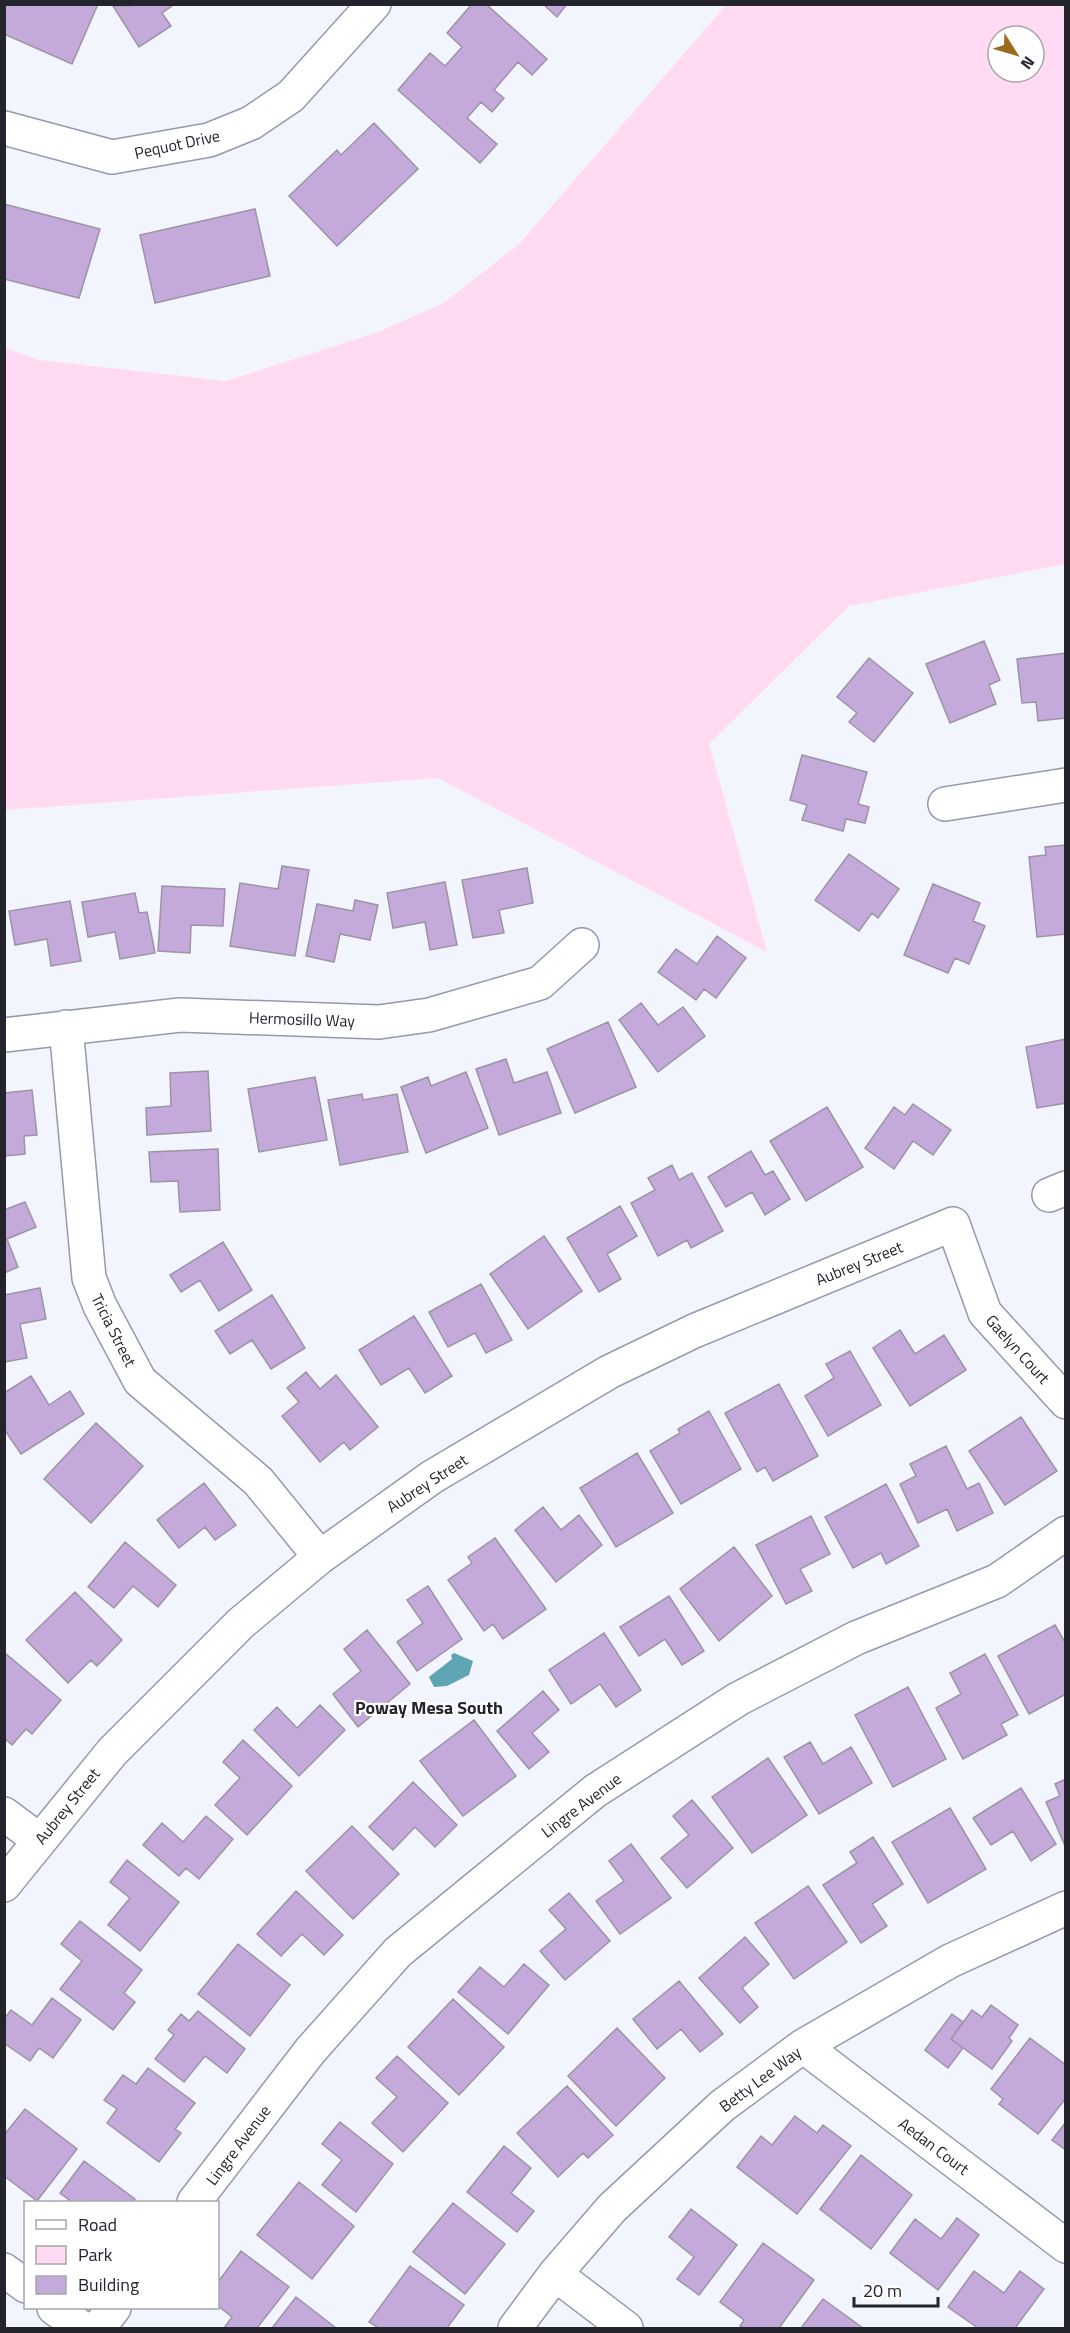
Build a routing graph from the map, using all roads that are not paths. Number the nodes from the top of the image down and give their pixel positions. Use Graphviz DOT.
graph roads {
  1 [pos="374,4"];
  2 [pos="4,128"];
  3 [pos="1065,784"];
  4 [pos="945,804"];
  5 [pos="582,945"];
  6 [pos="66,1028"];
  7 [pos="4,1035"];
  8 [pos="953,1224"];
  9 [pos="1065,1402"];
  10 [pos="1065,1533"];
  11 [pos="320,1557"];
  12 [pos="4,1814"];
  13 [pos="39,1840"];
  14 [pos="4,1885"];
  15 [pos="1065,1908"];
  16 [pos="803,2046"];
  17 [pos="195,2201"];
  18 [pos="1065,2246"];
  19 [pos="4,2270"];
  20 [pos="555,2274"];
  21 [pos="24,2285"];
  22 [pos="57,2309"];
  23 [pos="112,2309"];
  24 [pos="82,2328"];
  25 [pos="98,2328"];
  26 [pos="515,2328"];
  27 [pos="626,2328"];
  1 -- 2 [label="street, Pequot Drive"];
  3 -- 4 [label="street"];
  5 -- 6 [label="street, Hermosillo Way"];
  6 -- 7 [label="street, Hermosillo Way"];
  6 -- 11 [label="street, Tricia Street"];
  8 -- 9 [label="street, Gaelyn Court"];
  8 -- 11 [label="street, Aubrey Street"];
  10 -- 17 [label="street, Lingre Avenue"];
  11 -- 13 [label="street, Aubrey Street"];
  12 -- 13 [label="street"];
  13 -- 14 [label="street, Aubrey Street"];
  15 -- 16 [label="street, Betty Lee Way"];
  16 -- 18 [label="street, Aedan Court"];
  16 -- 20 [label="street, Betty Lee Way"];
  19 -- 21 [label="street"];
  20 -- 26 [label="street, Betty Lee Way"];
  20 -- 27 [label="street"];
  22 -- 24 [label="street"];
  23 -- 25 [label="street"];
}
